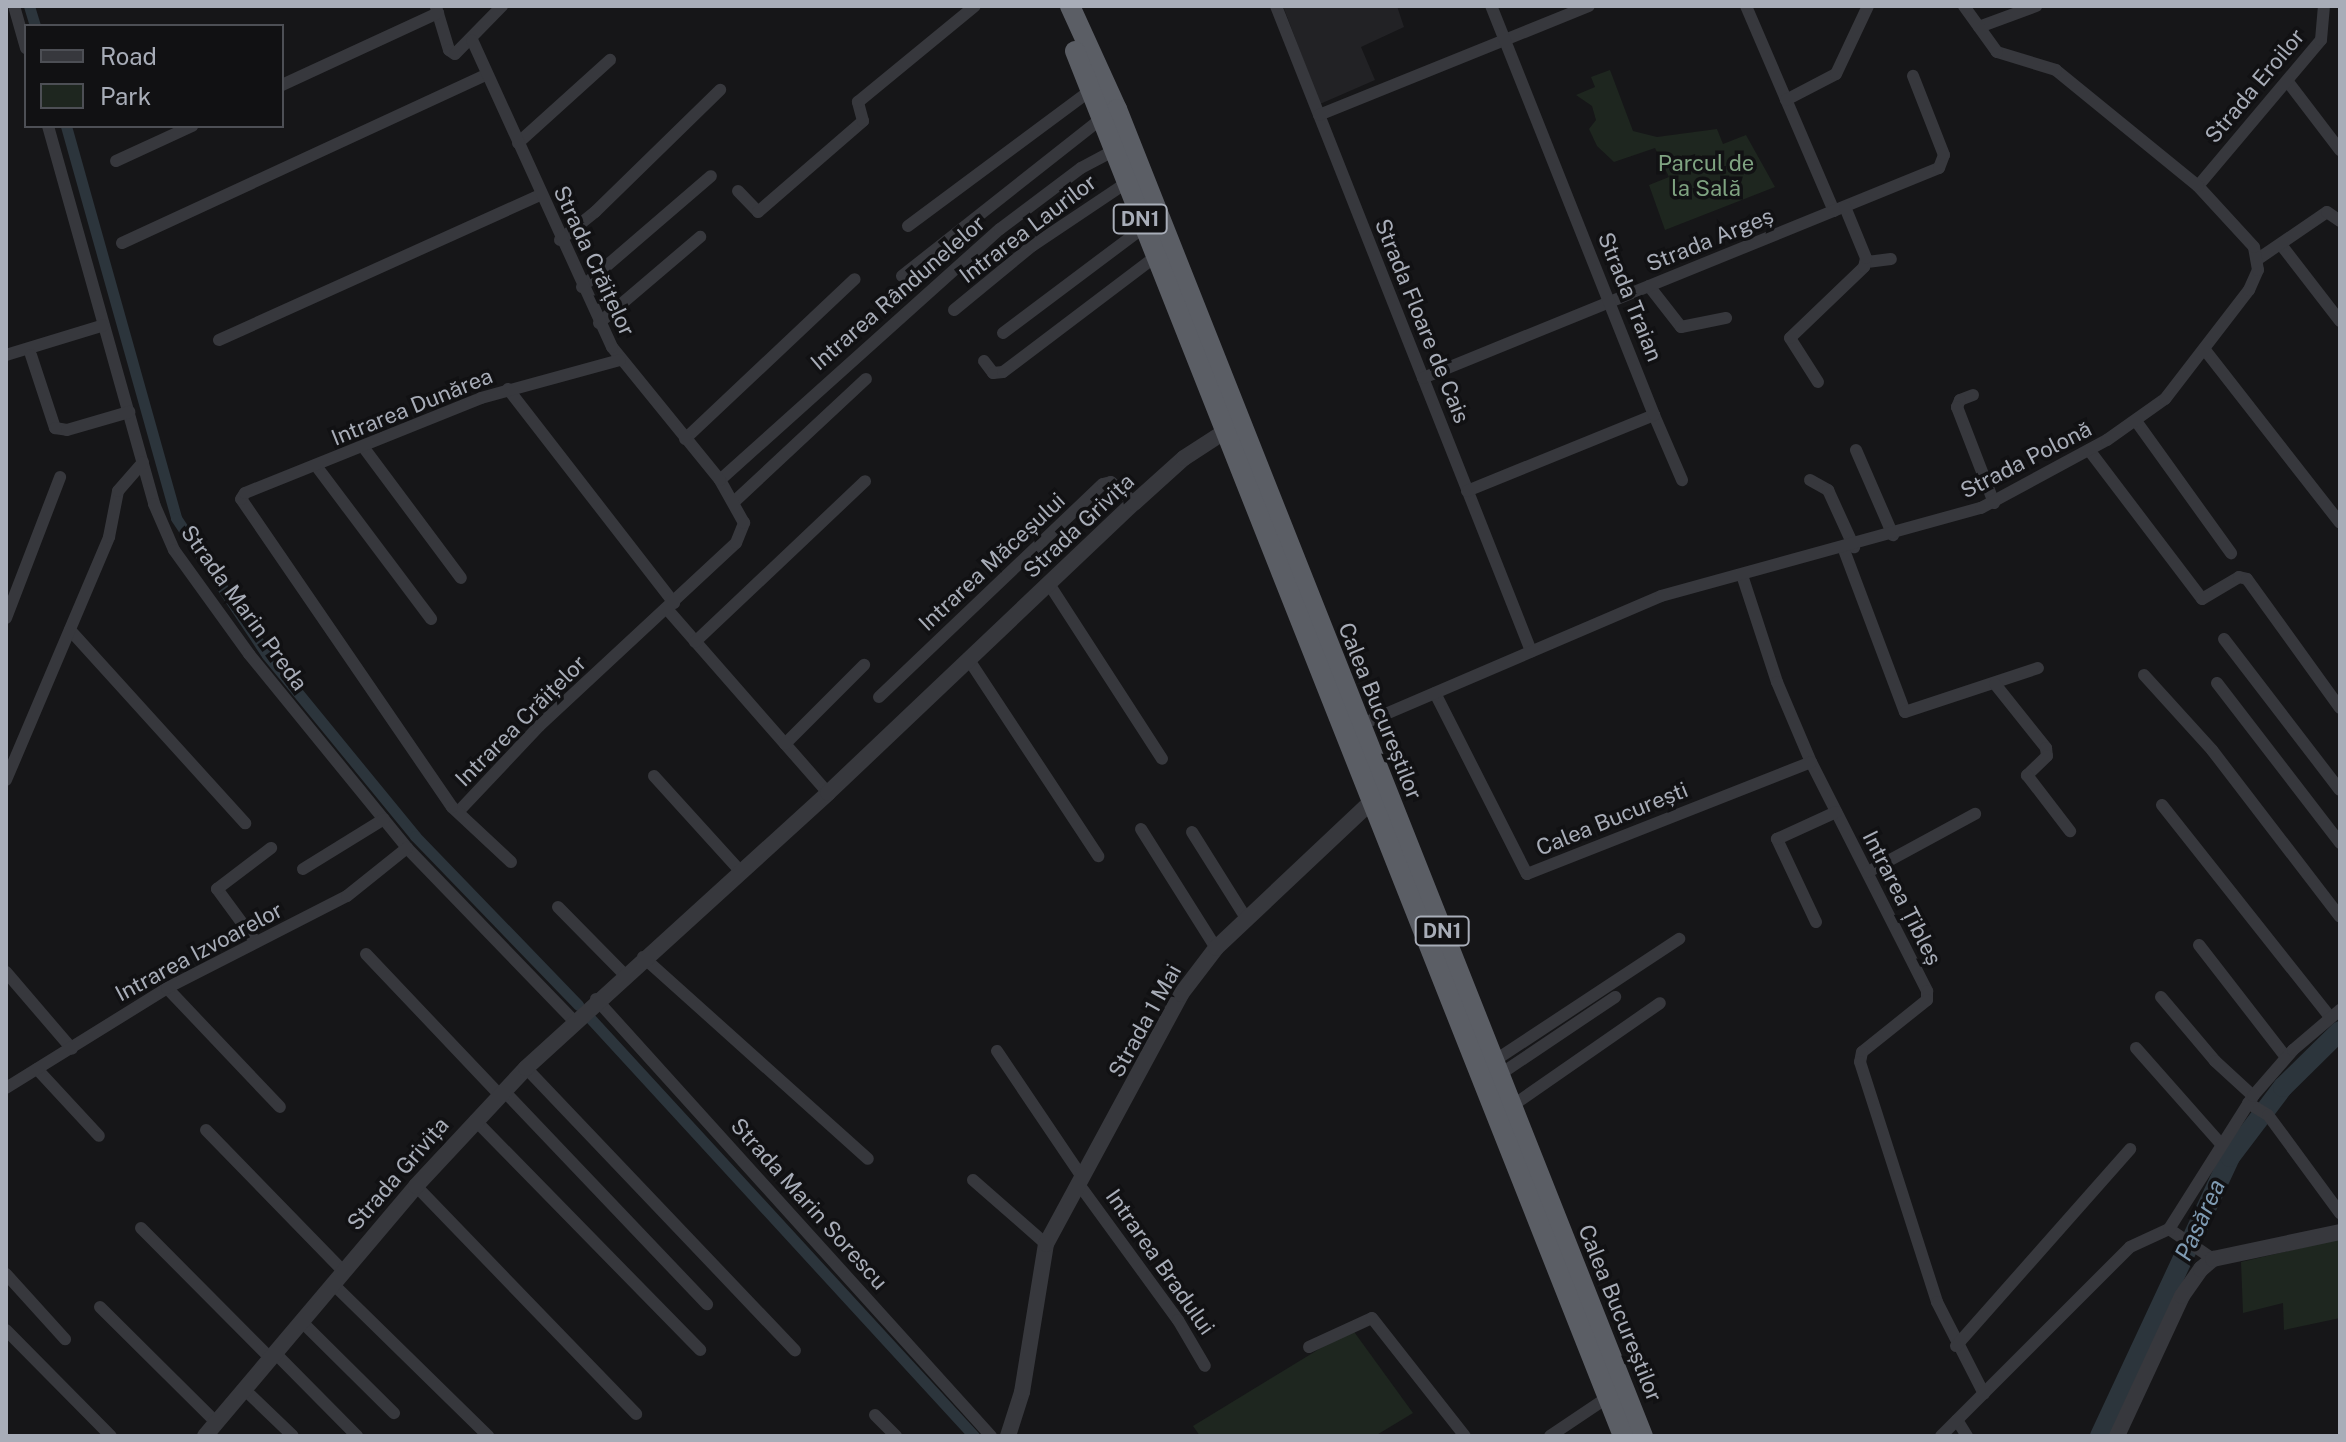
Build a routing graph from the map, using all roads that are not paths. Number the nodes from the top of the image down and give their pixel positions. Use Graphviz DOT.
graph roads {
  1 [pos="14,6"];
  2 [pos="502,6"];
  3 [pos="975,6"];
  4 [pos="1057,6"];
  5 [pos="1070,6"];
  6 [pos="1276,6"];
  7 [pos="1491,6"];
  8 [pos="1589,6"];
  9 [pos="1746,6"];
  10 [pos="1868,6"];
  11 [pos="1964,6"];
  12 [pos="2036,6"];
  13 [pos="2324,6"];
  14 [pos="437,10"];
  15 [pos="1979,27"];
  16 [pos="1504,39"];
  17 [pos="472,40"];
  18 [pos="24,41"];
  19 [pos="610,60"];
  20 [pos="487,74"];
  21 [pos="1913,76"];
  22 [pos="2288,82"];
  23 [pos="284,84"];
  24 [pos="720,90"];
  25 [pos="1090,91"];
  26 [pos="1786,100"];
  27 [pos="1319,115"];
  28 [pos="1101,119"];
  29 [pos="49,128"];
  30 [pos="188,128"];
  31 [pos="518,143"];
  32 [pos="2340,150"];
  33 [pos="1113,151"];
  34 [pos="116,161"];
  35 [pos="711,176"];
  36 [pos="1126,183"];
  37 [pos="2198,186"];
  38 [pos="738,191"];
  39 [pos="540,195"];
  40 [pos="1840,209"];
  41 [pos="2340,221"];
  42 [pos="908,226"];
  43 [pos="1143,228"];
  44 [pos="700,237"];
  45 [pos="560,240"];
  46 [pos="122,243"];
  47 [pos="2282,246"];
  48 [pos="1155,257"];
  49 [pos="1891,259"];
  50 [pos="2258,259"];
  51 [pos="1867,262"];
  52 [pos="902,276"];
  53 [pos="855,279"];
  54 [pos="1649,286"];
  55 [pos="582,287"];
  56 [pos="1610,302"];
  57 [pos="954,310"];
  58 [pos="1726,318"];
  59 [pos="2340,321"];
  60 [pos="599,323"];
  61 [pos="104,325"];
  62 [pos="1003,333"];
  63 [pos="219,340"];
  64 [pos="2205,350"];
  65 [pos="6,355"];
  66 [pos="31,355"];
  67 [pos="620,360"];
  68 [pos="984,361"];
  69 [pos="1423,378"];
  70 [pos="866,379"];
  71 [pos="1818,382"];
  72 [pos="508,389"];
  73 [pos="1973,395"];
  74 [pos="129,412"];
  75 [pos="1654,415"];
  76 [pos="2136,421"];
  77 [pos="1224,432"];
  78 [pos="685,439"];
  79 [pos="364,448"];
  80 [pos="1856,450"];
  81 [pos="2089,450"];
  82 [pos="143,462"];
  83 [pos="317,467"];
  84 [pos="60,477"];
  85 [pos="720,480"];
  86 [pos="1682,480"];
  87 [pos="1810,480"];
  88 [pos="865,481"];
  89 [pos="1467,491"];
  90 [pos="735,501"];
  91 [pos="1134,503"];
  92 [pos="1994,503"];
  93 [pos="248,512"];
  94 [pos="2340,523"];
  95 [pos="1893,535"];
  96 [pos="1849,548"];
  97 [pos="2231,553"];
  98 [pos="1742,575"];
  99 [pos="461,578"];
  100 [pos="1049,584"];
  101 [pos="670,606"];
  102 [pos="6,618"];
  103 [pos="431,619"];
  104 [pos="70,630"];
  105 [pos="2224,639"];
  106 [pos="695,642"];
  107 [pos="1531,651"];
  108 [pos="969,660"];
  109 [pos="864,665"];
  110 [pos="2038,668"];
  111 [pos="2144,675"];
  112 [pos="2217,683"];
  113 [pos="1995,684"];
  114 [pos="1435,693"];
  115 [pos="879,697"];
  116 [pos="2340,708"];
  117 [pos="1360,725"];
  118 [pos="785,744"];
  119 [pos="1162,759"];
  120 [pos="1811,762"];
  121 [pos="654,776"];
  122 [pos="6,780"];
  123 [pos="2340,790"];
  124 [pos="828,793"];
  125 [pos="1371,802"];
  126 [pos="2162,805"];
  127 [pos="459,811"];
  128 [pos="1836,812"];
  129 [pos="1975,814"];
  130 [pos="384,819"];
  131 [pos="245,823"];
  132 [pos="1141,829"];
  133 [pos="2070,831"];
  134 [pos="1192,832"];
  135 [pos="2340,843"];
  136 [pos="271,848"];
  137 [pos="407,848"];
  138 [pos="1098,856"];
  139 [pos="511,862"];
  140 [pos="303,869"];
  141 [pos="740,871"];
  142 [pos="1868,872"];
  143 [pos="558,907"];
  144 [pos="2340,917"];
  145 [pos="1246,918"];
  146 [pos="1816,922"];
  147 [pos="1679,939"];
  148 [pos="256,942"];
  149 [pos="2199,945"];
  150 [pos="1216,948"];
  151 [pos="366,954"];
  152 [pos="643,957"];
  153 [pos="6,972"];
  154 [pos="624,974"];
  155 [pos="167,988"];
  156 [pos="1615,997"];
  157 [pos="2161,997"];
  158 [pos="596,999"];
  159 [pos="1660,1003"];
  160 [pos="2335,1013"];
  161 [pos="574,1021"];
  162 [pos="2136,1048"];
  163 [pos="72,1049"];
  164 [pos="997,1051"];
  165 [pos="2286,1057"];
  166 [pos="526,1068"];
  167 [pos="1496,1068"];
  168 [pos="37,1069"];
  169 [pos="6,1088"];
  170 [pos="501,1092"];
  171 [pos="2251,1099"];
  172 [pos="1512,1106"];
  173 [pos="280,1107"];
  174 [pos="475,1120"];
  175 [pos="206,1130"];
  176 [pos="99,1136"];
  177 [pos="2221,1144"];
  178 [pos="2130,1149"];
  179 [pos="868,1159"];
  180 [pos="973,1180"];
  181 [pos="1080,1180"];
  182 [pos="416,1186"];
  183 [pos="2340,1213"];
  184 [pos="141,1228"];
  185 [pos="2169,1229"];
  186 [pos="2340,1232"];
  187 [pos="1046,1244"];
  188 [pos="2213,1259"];
  189 [pos="6,1274"];
  190 [pos="338,1277"];
  191 [pos="707,1304"];
  192 [pos="100,1307"];
  193 [pos="301,1321"];
  194 [pos="6,1330"];
  195 [pos="65,1339"];
  196 [pos="1956,1346"];
  197 [pos="1309,1347"];
  198 [pos="700,1350"];
  199 [pos="795,1350"];
  200 [pos="272,1356"];
  201 [pos="1205,1366"];
  202 [pos="245,1390"];
  203 [pos="1984,1394"];
  204 [pos="1608,1397"];
  205 [pos="394,1413"];
  206 [pos="636,1414"];
  207 [pos="875,1415"];
  208 [pos="1957,1420"];
  209 [pos="217,1423"];
  210 [pos="111,1436"];
  211 [pos="205,1436"];
  212 [pos="293,1436"];
  213 [pos="357,1436"];
  214 [pos="488,1436"];
  215 [pos="896,1436"];
  216 [pos="991,1436"];
  217 [pos="1008,1436"];
  218 [pos="1465,1436"];
  219 [pos="1550,1436"];
  220 [pos="1623,1436"];
  221 [pos="1643,1436"];
  222 [pos="1941,1436"];
  223 [pos="1967,1436"];
  224 [pos="2117,1436"];
  1 -- 18 [label="street"];
  2 -- 17 [label="street"];
  3 -- 38 [label="street"];
  4 -- 25 [label="highway, Calea Bucureștilor / DN1"];
  5 -- 117 [label="highway, Calea Bucureștilor / DN1"];
  6 -- 27 [label="street, Strada Floare de Cais"];
  7 -- 16 [label="street, Strada Traian"];
  8 -- 16 [label="street"];
  9 -- 26 [label="street"];
  10 -- 26 [label="street"];
  11 -- 15 [label="street"];
  12 -- 15 [label="street"];
  13 -- 22 [label="street, Strada Eroilor"];
  14 -- 17 [label="street"];
  14 -- 23 [label="street"];
  15 -- 37 [label="street"];
  16 -- 27 [label="street"];
  16 -- 56 [label="street, Strada Traian"];
  17 -- 20 [label="street, Strada Crăițelor"];
  19 -- 31 [label="street"];
  20 -- 31 [label="street, Strada Crăițelor"];
  20 -- 46 [label="street"];
  21 -- 40 [label="street, Strada Argeș"];
  22 -- 32 [label="street"];
  22 -- 37 [label="street, Strada Eroilor"];
  24 -- 45 [label="street"];
  25 -- 28 [label="highway, Calea Bucureștilor / DN1"];
  25 -- 42 [label="street"];
  26 -- 40 [label="street"];
  27 -- 69 [label="street, Strada Floare de Cais"];
  28 -- 33 [label="highway, Calea Bucureștilor / DN1"];
  28 -- 52 [label="street"];
  29 -- 61 [label="street, Strada Marin Preda"];
  30 -- 34 [label="street"];
  31 -- 39 [label="street, Strada Crăițelor"];
  33 -- 36 [label="highway, Calea Bucureștilor / DN1"];
  33 -- 85 [label="street, Intrarea Rândunelelor"];
  35 -- 55 [label="street"];
  36 -- 43 [label="highway, Calea Bucureștilor / DN1"];
  36 -- 57 [label="street, Intrarea Laurilor"];
  37 -- 50 [label="street"];
  39 -- 45 [label="street, Strada Crăițelor"];
  39 -- 63 [label="street"];
  40 -- 51 [label="street"];
  40 -- 54 [label="street, Strada Argeș"];
  41 -- 47 [label="street"];
  43 -- 48 [label="highway, Calea Bucureștilor / DN1"];
  43 -- 62 [label="street"];
  44 -- 60 [label="street"];
  45 -- 55 [label="street, Strada Crăițelor"];
  47 -- 50 [label="street"];
  47 -- 59 [label="street"];
  48 -- 68 [label="street"];
  48 -- 77 [label="highway, Calea Bucureștilor / DN1"];
  49 -- 51 [label="street"];
  50 -- 64 [label="street, Strada Polonă"];
  51 -- 71 [label="street"];
  53 -- 78 [label="street"];
  54 -- 56 [label="street, Strada Argeș"];
  54 -- 58 [label="street"];
  55 -- 60 [label="street, Strada Crăițelor"];
  56 -- 69 [label="street, Strada Argeș"];
  56 -- 75 [label="street, Strada Traian"];
  60 -- 67 [label="street, Strada Crăițelor"];
  61 -- 65 [label="street"];
  61 -- 74 [label="street, Strada Marin Preda"];
  64 -- 76 [label="street, Strada Polonă"];
  64 -- 94 [label="street"];
  66 -- 74 [label="street"];
  67 -- 72 [label="street, Intrarea Dunărea"];
  67 -- 78 [label="street, Strada Crăițelor"];
  69 -- 89 [label="street, Strada Floare de Cais"];
  70 -- 90 [label="street"];
  72 -- 79 [label="street, Intrarea Dunărea"];
  72 -- 101 [label="street"];
  73 -- 92 [label="street"];
  74 -- 82 [label="street, Strada Marin Preda"];
  75 -- 86 [label="street, Strada Traian"];
  75 -- 89 [label="street"];
  76 -- 81 [label="street, Strada Polonă"];
  76 -- 97 [label="street"];
  77 -- 91 [label="street, Strada Grivița"];
  77 -- 125 [label="highway, Calea Bucureștilor / DN1"];
  78 -- 85 [label="street, Strada Crăițelor"];
  79 -- 83 [label="street, Intrarea Dunărea"];
  79 -- 99 [label="street"];
  80 -- 95 [label="street"];
  81 -- 92 [label="street, Strada Polonă"];
  81 -- 116 [label="street"];
  82 -- 104 [label="street"];
  82 -- 130 [label="street, Strada Marin Preda"];
  83 -- 93 [label="street, Intrarea Dunărea"];
  83 -- 103 [label="street"];
  84 -- 102 [label="street"];
  85 -- 90 [label="street, Strada Crăițelor"];
  87 -- 96 [label="street"];
  88 -- 106 [label="street"];
  89 -- 107 [label="street, Strada Floare de Cais"];
  90 -- 101 [label="street"];
  91 -- 100 [label="street, Strada Grivița"];
  91 -- 115 [label="street, Intrarea Măceșului"];
  92 -- 95 [label="street, Strada Polonă"];
  93 -- 127 [label="street, Intrarea Crăițelor"];
  95 -- 96 [label="street, Strada Polonă"];
  96 -- 98 [label="street, Strada Polonă"];
  96 -- 113 [label="street"];
  98 -- 107 [label="street, Strada Polonă"];
  98 -- 120 [label="street, Intrarea Țibleș"];
  100 -- 108 [label="street, Strada Grivița"];
  100 -- 119 [label="street"];
  101 -- 106 [label="street"];
  101 -- 127 [label="street, Intrarea Crăițelor"];
  104 -- 122 [label="street"];
  104 -- 131 [label="street"];
  105 -- 123 [label="street"];
  106 -- 118 [label="street"];
  107 -- 114 [label="street, Strada Polonă"];
  108 -- 124 [label="street, Strada Grivița"];
  108 -- 138 [label="street"];
  109 -- 118 [label="street"];
  110 -- 113 [label="street"];
  111 -- 144 [label="street"];
  112 -- 135 [label="street"];
  113 -- 133 [label="street"];
  114 -- 117 [label="street, Strada Polonă"];
  114 -- 120 [label="street, Calea București"];
  117 -- 167 [label="highway, Calea Bucureștilor / DN1"];
  118 -- 124 [label="street"];
  120 -- 128 [label="street, Intrarea Țibleș"];
  121 -- 141 [label="street"];
  124 -- 141 [label="street, Strada Grivița"];
  125 -- 145 [label="street, Strada 1 Mai"];
  125 -- 204 [label="highway, Calea Bucureștilor / DN1"];
  126 -- 160 [label="street"];
  127 -- 139 [label="street"];
  128 -- 142 [label="street, Intrarea Țibleș"];
  128 -- 146 [label="street"];
  129 -- 142 [label="street"];
  130 -- 137 [label="street, Strada Marin Preda"];
  130 -- 140 [label="street"];
  132 -- 150 [label="street"];
  134 -- 145 [label="street"];
  136 -- 148 [label="street"];
  137 -- 148 [label="street, Intrarea Izvoarelor"];
  137 -- 161 [label="street, Strada Marin Preda"];
  141 -- 152 [label="street, Strada Grivița"];
  142 -- 196 [label="street, Intrarea Țibleș"];
  143 -- 154 [label="street"];
  145 -- 150 [label="street, Strada 1 Mai"];
  147 -- 167 [label="street"];
  148 -- 155 [label="street, Intrarea Izvoarelor"];
  149 -- 165 [label="street"];
  150 -- 181 [label="street, Strada 1 Mai"];
  151 -- 170 [label="street"];
  152 -- 154 [label="street, Strada Grivița"];
  152 -- 179 [label="street"];
  153 -- 163 [label="street"];
  154 -- 158 [label="street, Strada Grivița"];
  155 -- 163 [label="street, Intrarea Izvoarelor"];
  155 -- 173 [label="street"];
  156 -- 167 [label="street"];
  157 -- 171 [label="street"];
  158 -- 161 [label="street, Strada Grivița"];
  158 -- 216 [label="street, Strada Marin Sorescu"];
  159 -- 172 [label="street"];
  160 -- 165 [label="street"];
  161 -- 166 [label="street, Strada Grivița"];
  162 -- 177 [label="street"];
  163 -- 168 [label="street, Intrarea Izvoarelor"];
  164 -- 181 [label="street"];
  165 -- 171 [label="street"];
  166 -- 170 [label="street, Strada Grivița"];
  166 -- 199 [label="street"];
  167 -- 172 [label="highway, Calea Bucureștilor / DN1"];
  168 -- 169 [label="street, Intrarea Izvoarelor"];
  168 -- 176 [label="street"];
  170 -- 174 [label="street, Strada Grivița"];
  170 -- 191 [label="street"];
  171 -- 177 [label="street"];
  171 -- 183 [label="street"];
  172 -- 221 [label="highway, Calea Bucureștilor / DN1"];
  174 -- 182 [label="street, Strada Grivița"];
  174 -- 198 [label="street"];
  175 -- 190 [label="street"];
  177 -- 185 [label="street"];
  178 -- 196 [label="street"];
  180 -- 187 [label="street"];
  181 -- 187 [label="street, Strada 1 Mai"];
  181 -- 201 [label="street, Intrarea Bradului"];
  182 -- 190 [label="street, Strada Grivița"];
  182 -- 206 [label="street"];
  184 -- 200 [label="street"];
  185 -- 188 [label="street"];
  185 -- 203 [label="street"];
  186 -- 188 [label="street"];
  187 -- 217 [label="street, Strada 1 Mai"];
  188 -- 224 [label="street"];
  189 -- 195 [label="street"];
  190 -- 193 [label="street, Strada Grivița"];
  190 -- 214 [label="street"];
  192 -- 209 [label="street"];
  193 -- 200 [label="street, Strada Grivița"];
  193 -- 205 [label="street"];
  194 -- 210 [label="street"];
  196 -- 203 [label="street, Intrarea Țibleș"];
  197 -- 218 [label="street"];
  200 -- 202 [label="street, Strada Grivița"];
  200 -- 213 [label="street"];
  202 -- 209 [label="street, Strada Grivița"];
  202 -- 212 [label="street"];
  203 -- 208 [label="street"];
  204 -- 219 [label="street"];
  204 -- 220 [label="highway, Calea Bucureștilor / DN1"];
  207 -- 215 [label="street"];
  208 -- 222 [label="street"];
  208 -- 223 [label="street"];
  209 -- 211 [label="street, Strada Grivița"];
}
